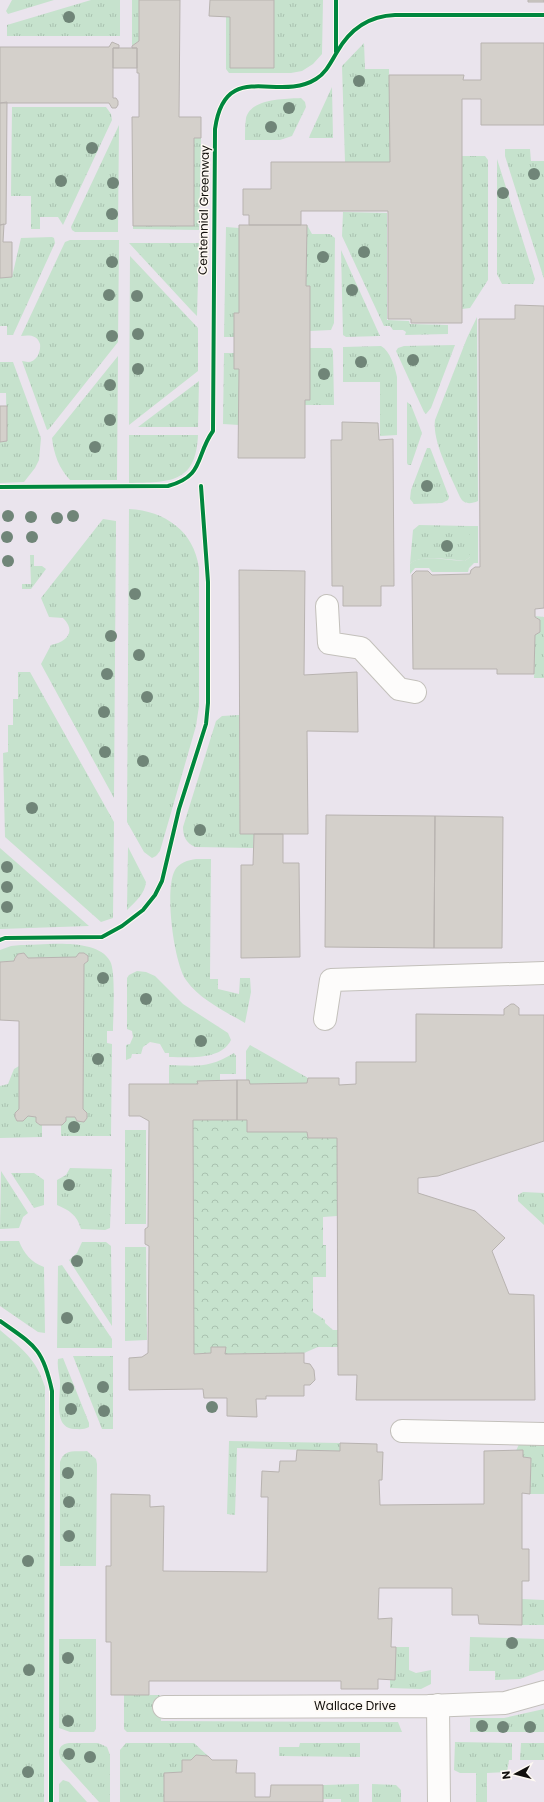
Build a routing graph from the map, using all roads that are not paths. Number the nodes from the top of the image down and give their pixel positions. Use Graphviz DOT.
graph roads {
  1 [pos="327,606"];
  2 [pos="415,692"];
  3 [pos="544,973"];
  4 [pos="325,1019"];
  5 [pos="402,1431"];
  6 [pos="544,1434"];
  7 [pos="544,1692"];
  8 [pos="438,1705"];
  9 [pos="164,1707"];
  10 [pos="438,1802"];
  1 -- 2 [label="lane"];
  3 -- 4 [label="lane"];
  5 -- 6 [label="lane"];
  7 -- 8 [label="lane, Wallace Drive"];
  8 -- 9 [label="lane, Wallace Drive"];
  8 -- 10 [label="lane"];
}
